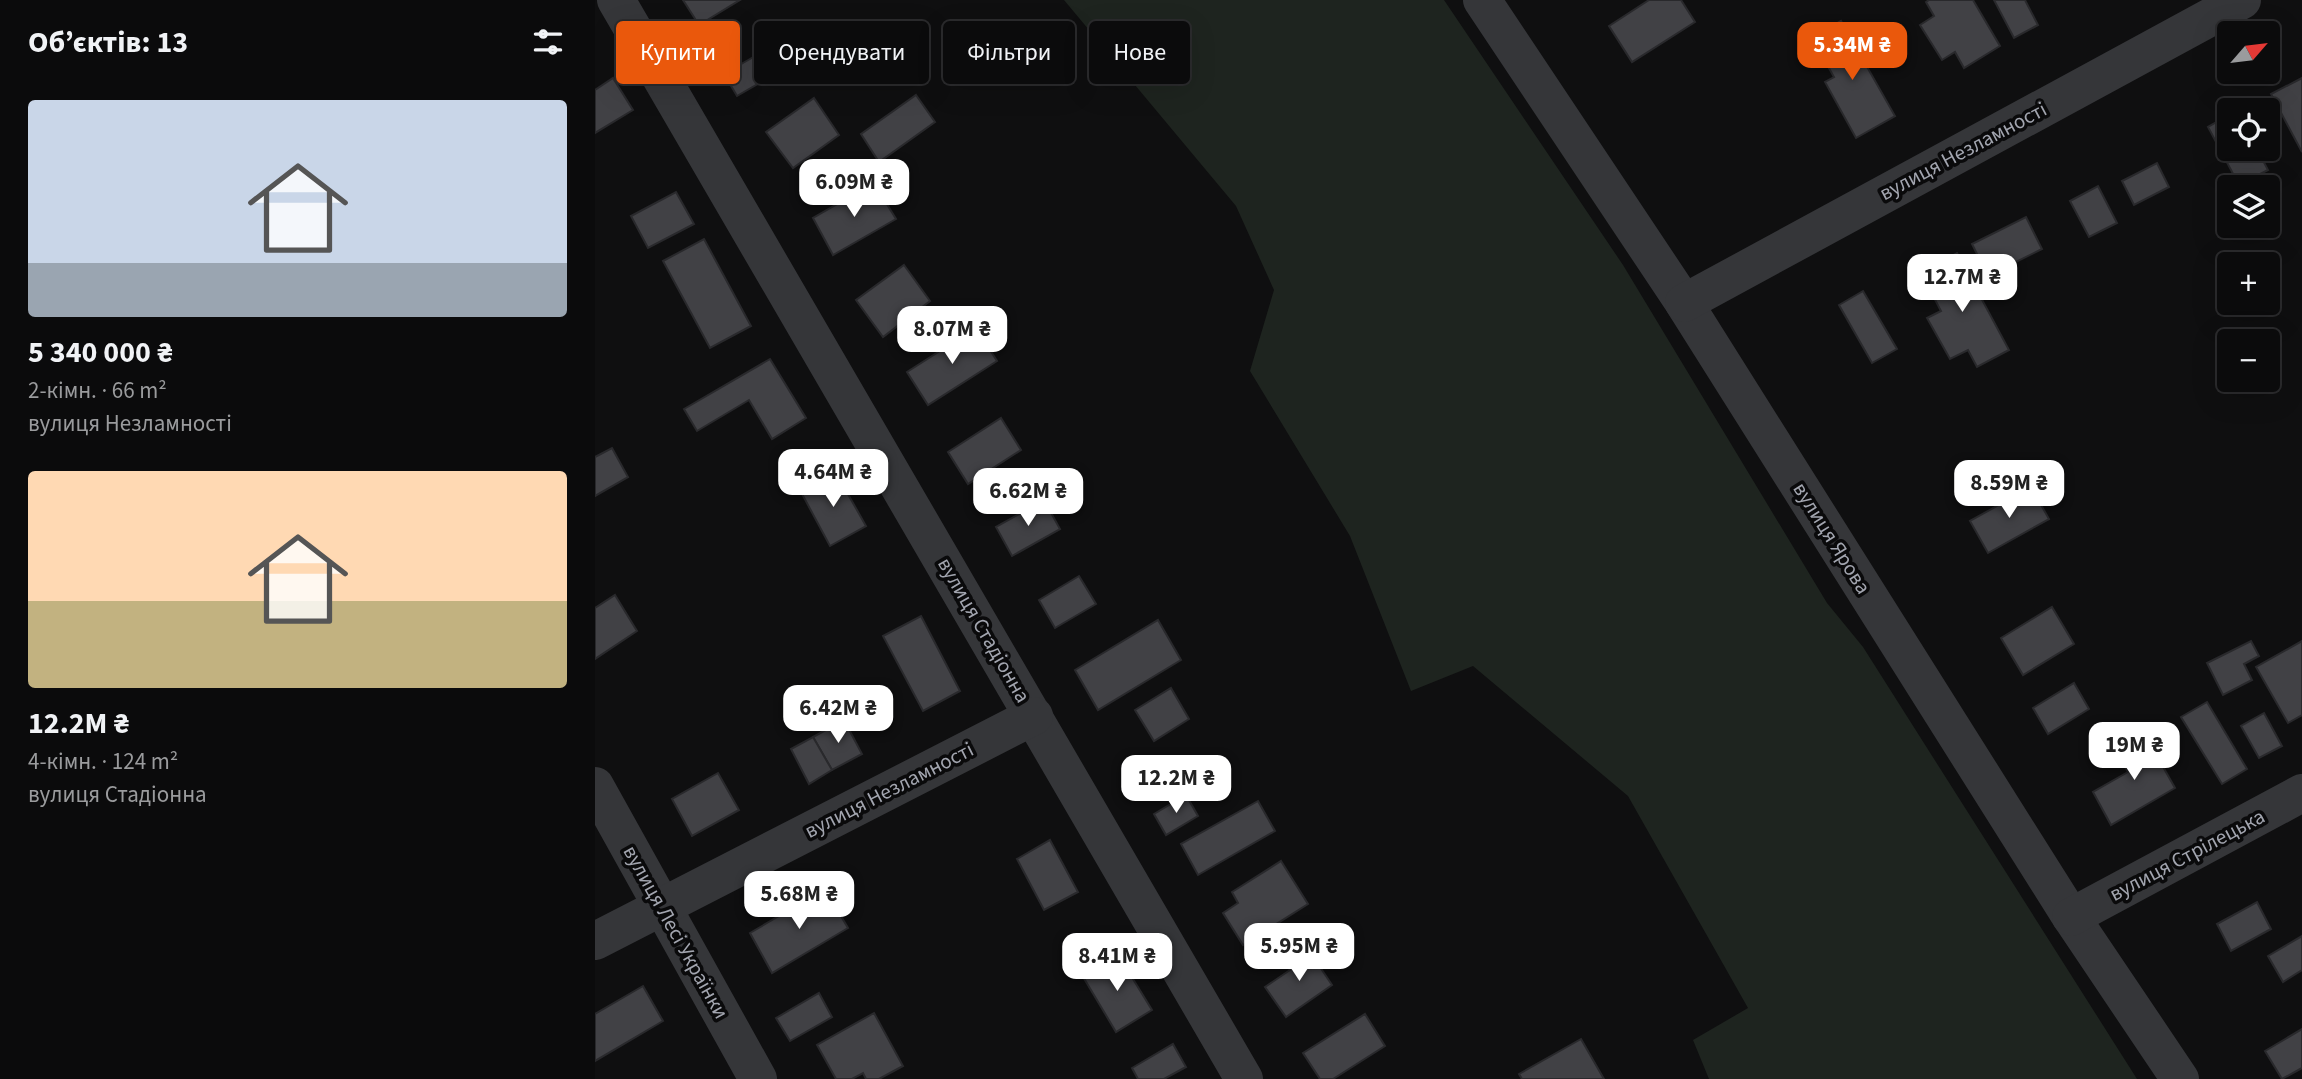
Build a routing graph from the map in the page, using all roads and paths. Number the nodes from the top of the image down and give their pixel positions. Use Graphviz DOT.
graph roads {
  1 [pos="617,0"];
  2 [pos="1482,0"];
  3 [pos="2242,0"];
  4 [pos="1684,303"];
  5 [pos="1034,716"];
  6 [pos="595,786"];
  7 [pos="2302,793"];
  8 [pos="662,906"];
  9 [pos="2071,917"];
  10 [pos="595,941"];
  11 [pos="758,1079"];
  12 [pos="1244,1079"];
  13 [pos="2180,1079"];
  1 -- 5 [label="street, вулиця Стадіонна"];
  2 -- 4 [label="street, вулиця Ярова"];
  3 -- 4 [label="street, вулиця Незламності"];
  4 -- 9 [label="street, вулиця Ярова"];
  5 -- 8 [label="street, вулиця Незламності"];
  5 -- 12 [label="street, вулиця Стадіонна"];
  6 -- 8 [label="street, вулиця Лесі Українки"];
  7 -- 9 [label="street, вулиця Стрілецька"];
  8 -- 10 [label="street, вулиця Незламності"];
  8 -- 11 [label="street, вулиця Лесі Українки"];
  9 -- 13 [label="street, вулиця Ярова"];
}
